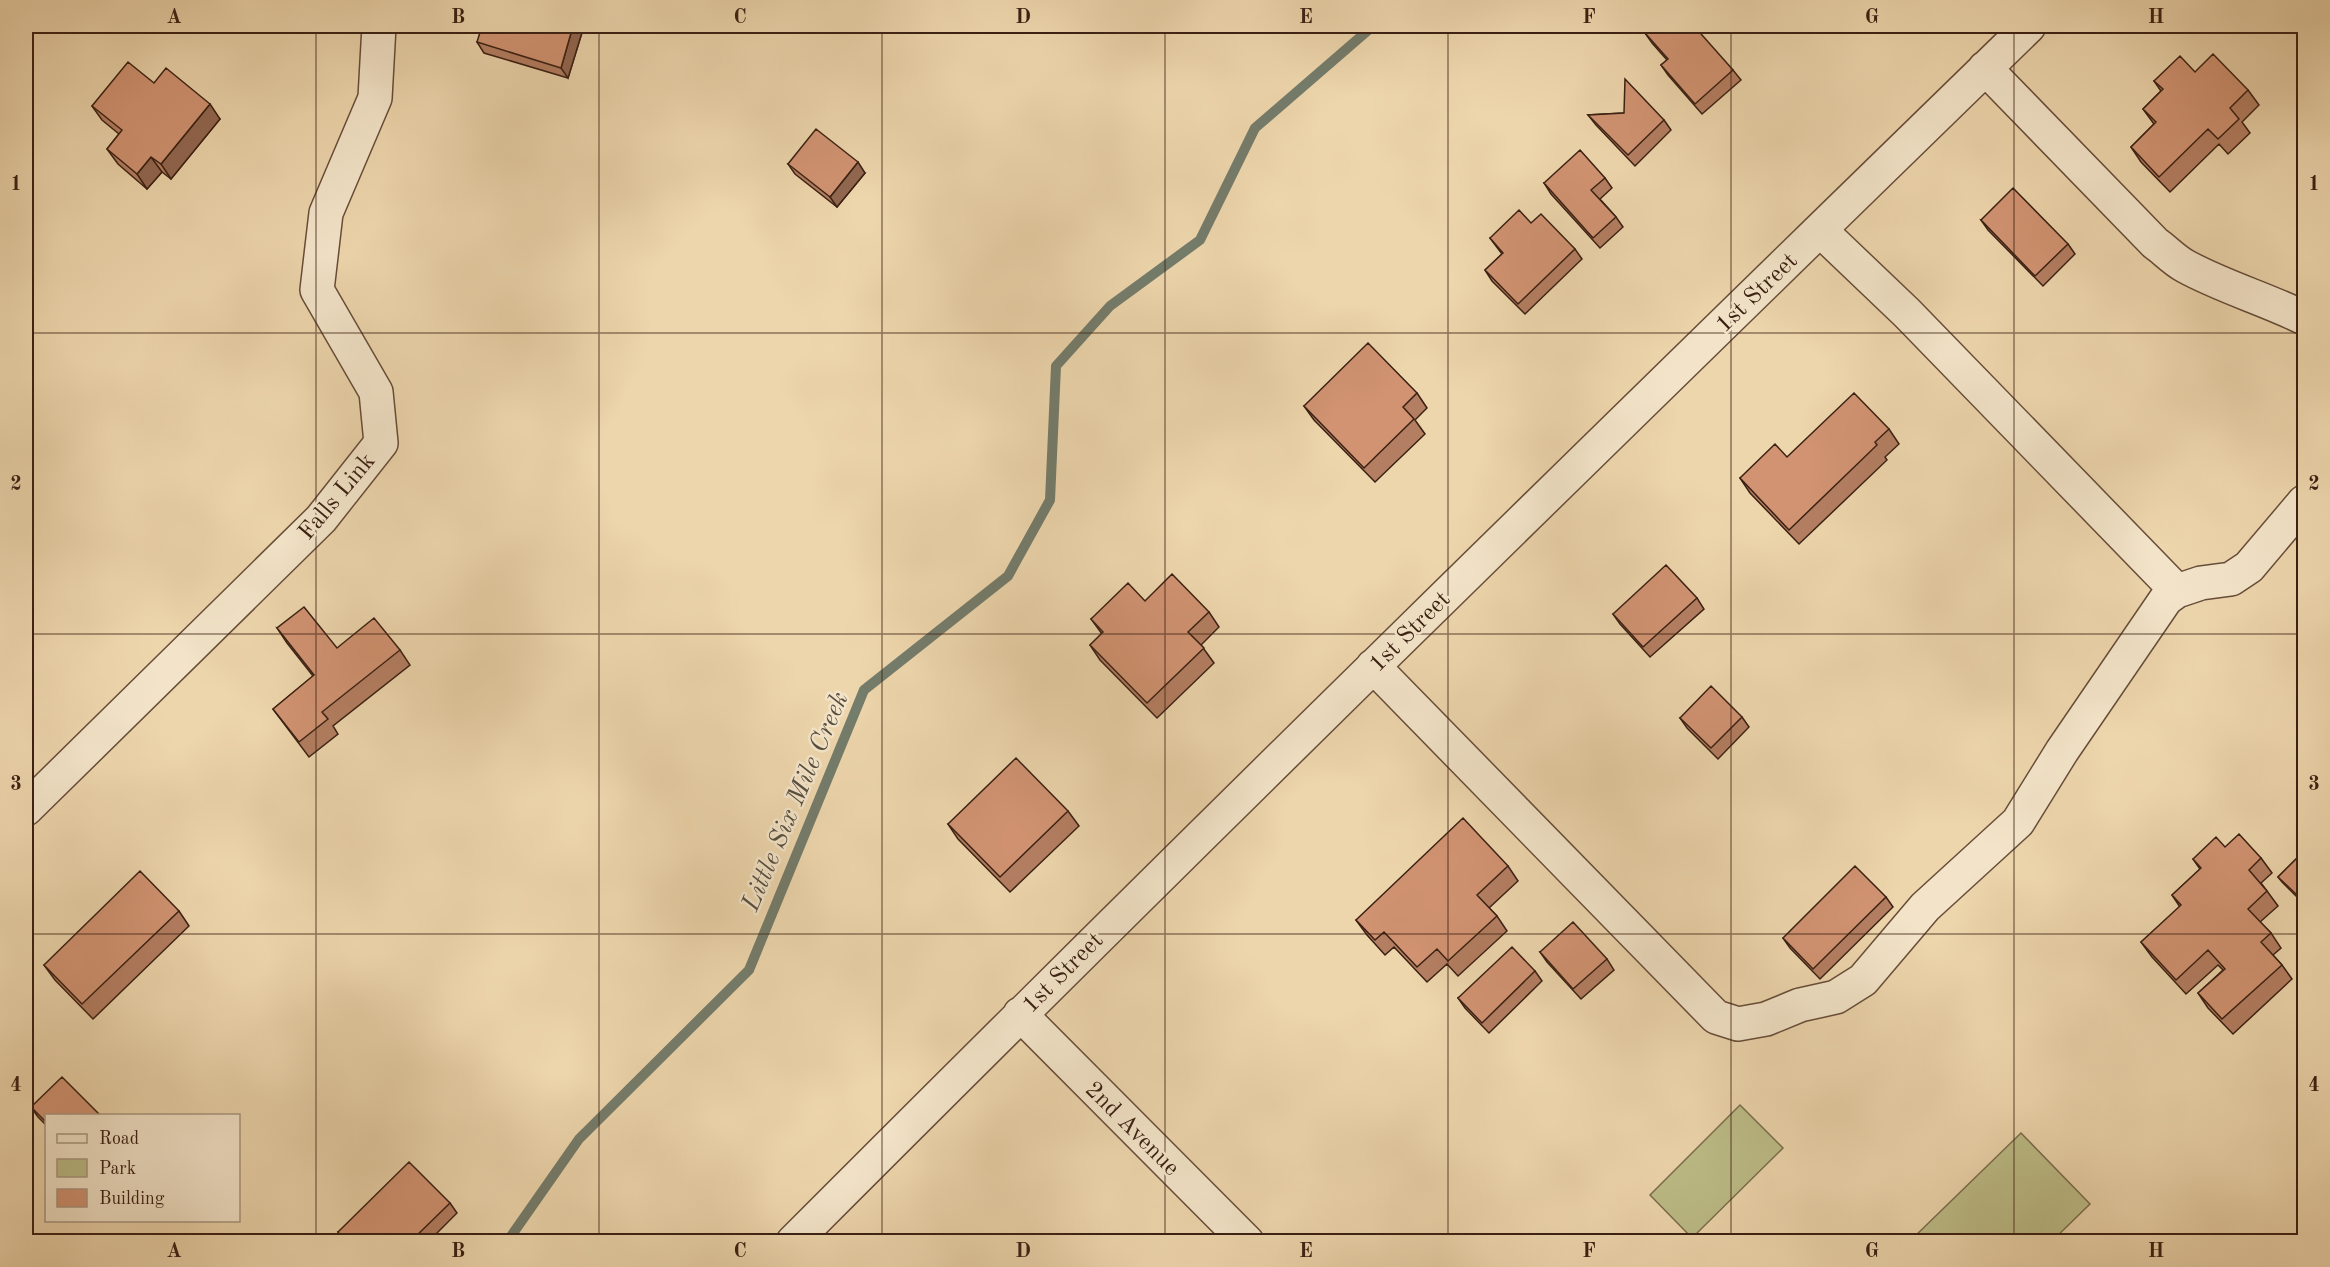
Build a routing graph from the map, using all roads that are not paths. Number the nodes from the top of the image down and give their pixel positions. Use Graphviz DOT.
graph roads {
  1 [pos="380,26"];
  2 [pos="2029,26"];
  3 [pos="1985,68"];
  4 [pos="1820,230"];
  5 [pos="2304,318"];
  6 [pos="2304,502"];
  7 [pos="2177,591"];
  8 [pos="1373,666"];
  9 [pos="26,808"];
  10 [pos="1020,1014"];
  11 [pos="793,1242"];
  12 [pos="1247,1242"];
  1 -- 9 [label="street, Falls Link"];
  2 -- 3 [label="street, 1st Street"];
  3 -- 4 [label="street, 1st Street"];
  3 -- 5 [label="street"];
  4 -- 7 [label="street"];
  4 -- 8 [label="street, 1st Street"];
  6 -- 7 [label="street"];
  7 -- 8 [label="street"];
  8 -- 10 [label="street, 1st Street"];
  10 -- 11 [label="street, 1st Street"];
  10 -- 12 [label="street, 2nd Avenue"];
}
